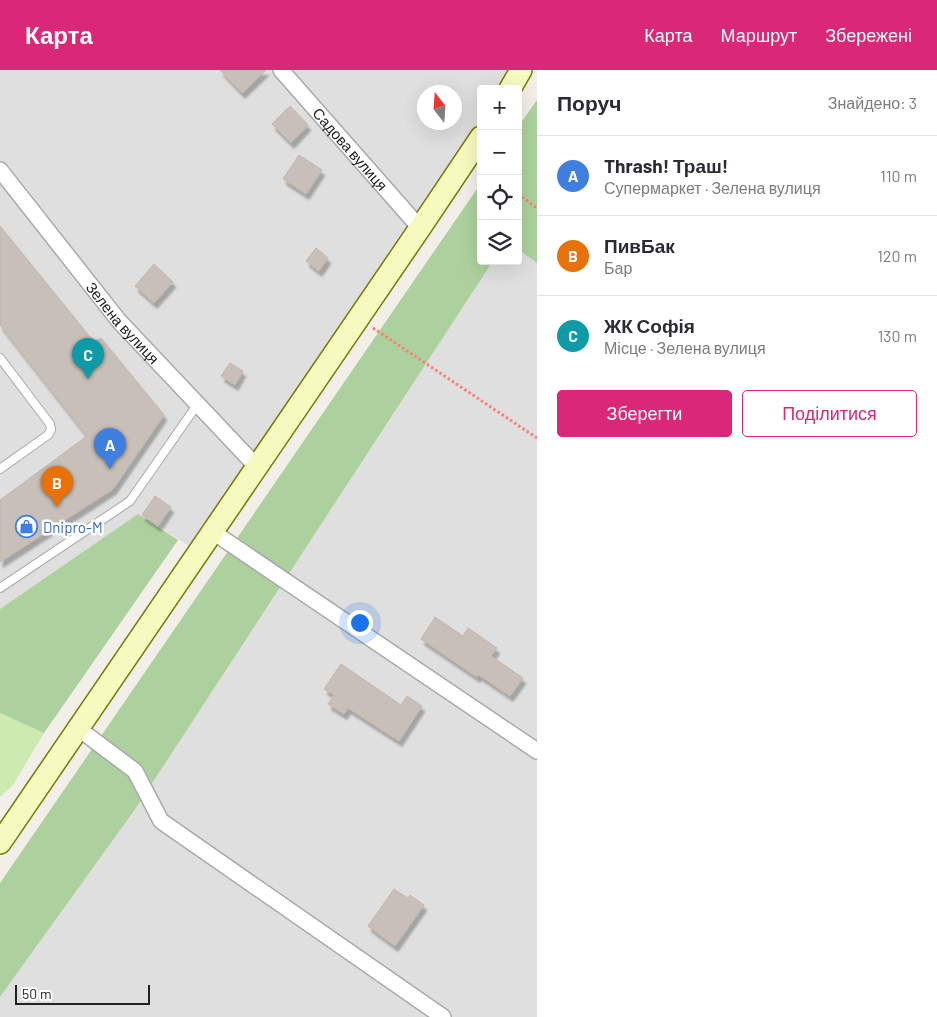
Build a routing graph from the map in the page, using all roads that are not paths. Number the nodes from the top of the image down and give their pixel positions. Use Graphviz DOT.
graph roads {
  1 [pos="282,70"];
  2 [pos="521,70"];
  3 [pos="512,85"];
  4 [pos="477,143"];
  5 [pos="0,170"];
  6 [pos="420,228"];
  7 [pos="0,358"];
  8 [pos="197,405"];
  9 [pos="257,467"];
  10 [pos="0,469"];
  11 [pos="214,532"];
  12 [pos="0,588"];
  13 [pos="79,729"];
  14 [pos="537,751"];
  15 [pos="0,844"];
  16 [pos="443,1017"];
  1 -- 6 [label="street, Садова вулиця"];
  2 -- 3 [label="main road"];
  4 -- 6 [label="main road"];
  5 -- 8 [label="street, Зелена вулиця"];
  6 -- 9 [label="main road"];
  7 -- 10 [label="lane"];
  8 -- 9 [label="street, Зелена вулиця"];
  8 -- 12 [label="lane"];
  9 -- 11 [label="main road"];
  11 -- 13 [label="main road"];
  11 -- 14 [label="street"];
  13 -- 15 [label="main road"];
  13 -- 16 [label="street"];
}
